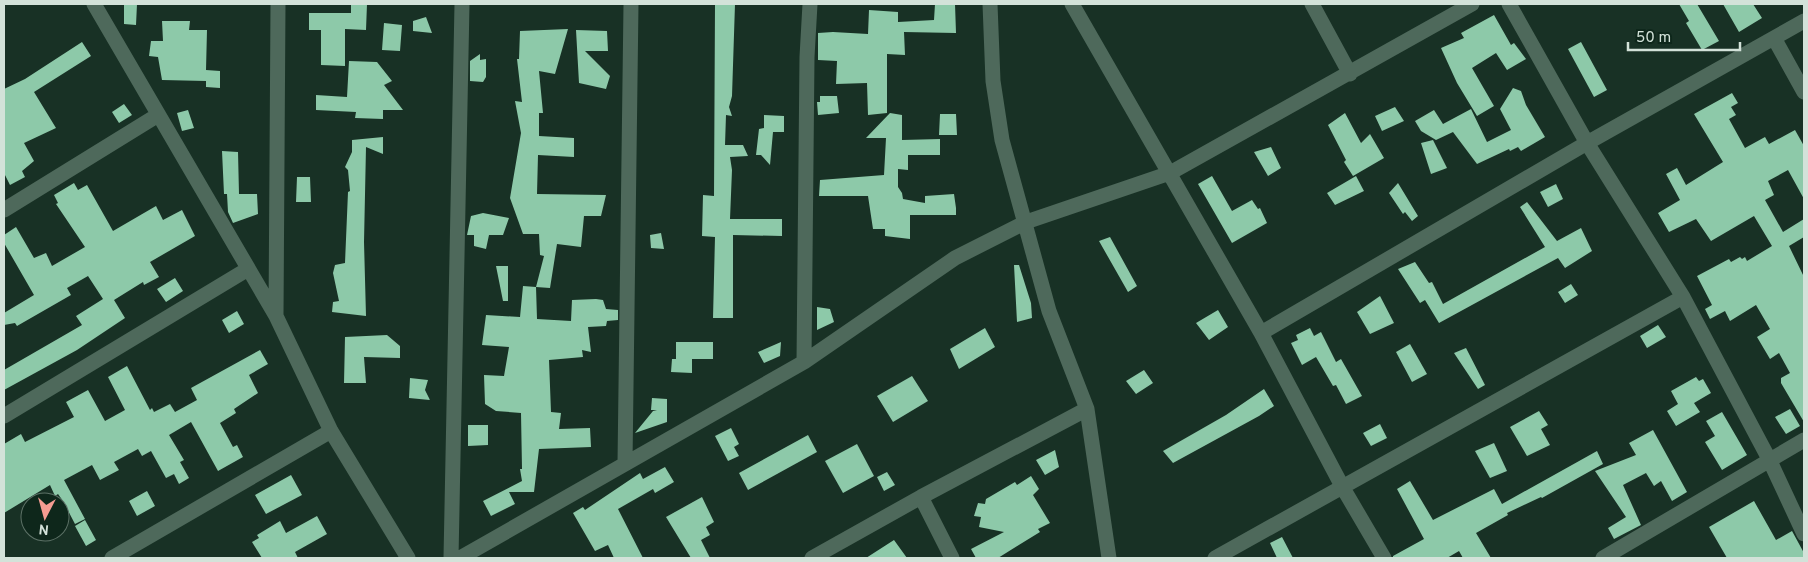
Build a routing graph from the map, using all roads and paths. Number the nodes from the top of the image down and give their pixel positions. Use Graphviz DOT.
graph roads {
  1 [pos="94,4"];
  2 [pos="105,4"];
  3 [pos="278,4"];
  4 [pos="462,4"];
  5 [pos="632,4"];
  6 [pos="810,4"];
  7 [pos="990,4"];
  8 [pos="1072,4"];
  9 [pos="1312,4"];
  10 [pos="1472,4"];
  11 [pos="1509,4"];
  12 [pos="104,21"];
  13 [pos="1804,21"];
  14 [pos="1774,38"];
  15 [pos="1350,74"];
  16 [pos="1804,92"];
  17 [pos="158,115"];
  18 [pos="1587,143"];
  19 [pos="1170,173"];
  20 [pos="4,210"];
  21 [pos="1026,222"];
  22 [pos="248,269"];
  23 [pos="1683,296"];
  24 [pos="276,316"];
  25 [pos="1260,333"];
  26 [pos="804,362"];
  27 [pos="1088,409"];
  28 [pos="4,416"];
  29 [pos="331,431"];
  30 [pos="1804,440"];
  31 [pos="1769,459"];
  32 [pos="625,463"];
  33 [pos="1343,488"];
  34 [pos="921,497"];
  35 [pos="1804,534"];
  36 [pos="112,558"];
  37 [pos="408,558"];
  38 [pos="451,558"];
  39 [pos="460,558"];
  40 [pos="812,558"];
  41 [pos="952,558"];
  42 [pos="1109,558"];
  43 [pos="1215,558"];
  44 [pos="1384,558"];
  45 [pos="1603,558"];
  1 -- 12 [label="street"];
  2 -- 12 [label="street"];
  3 -- 24 [label="street"];
  4 -- 38 [label="street"];
  5 -- 32 [label="street"];
  6 -- 26 [label="street"];
  7 -- 21 [label="street"];
  8 -- 19 [label="street"];
  9 -- 15 [label="street"];
  10 -- 15 [label="street"];
  11 -- 18 [label="street"];
  12 -- 17 [label="street"];
  13 -- 14 [label="street"];
  14 -- 16 [label="street"];
  14 -- 18 [label="street"];
  15 -- 19 [label="street"];
  17 -- 20 [label="street"];
  17 -- 22 [label="street"];
  18 -- 23 [label="street"];
  18 -- 25 [label="street"];
  19 -- 21 [label="street"];
  19 -- 25 [label="street"];
  21 -- 26 [label="street"];
  21 -- 27 [label="street"];
  22 -- 24 [label="street"];
  22 -- 28 [label="street"];
  23 -- 31 [label="street"];
  23 -- 33 [label="street"];
  24 -- 29 [label="street"];
  25 -- 33 [label="street"];
  26 -- 32 [label="street"];
  27 -- 34 [label="street"];
  27 -- 42 [label="street"];
  29 -- 36 [label="street"];
  29 -- 37 [label="street"];
  30 -- 31 [label="street"];
  31 -- 35 [label="street"];
  31 -- 45 [label="street"];
  32 -- 39 [label="street"];
  33 -- 43 [label="street"];
  33 -- 44 [label="street"];
  34 -- 40 [label="street"];
  34 -- 41 [label="street"];
}
